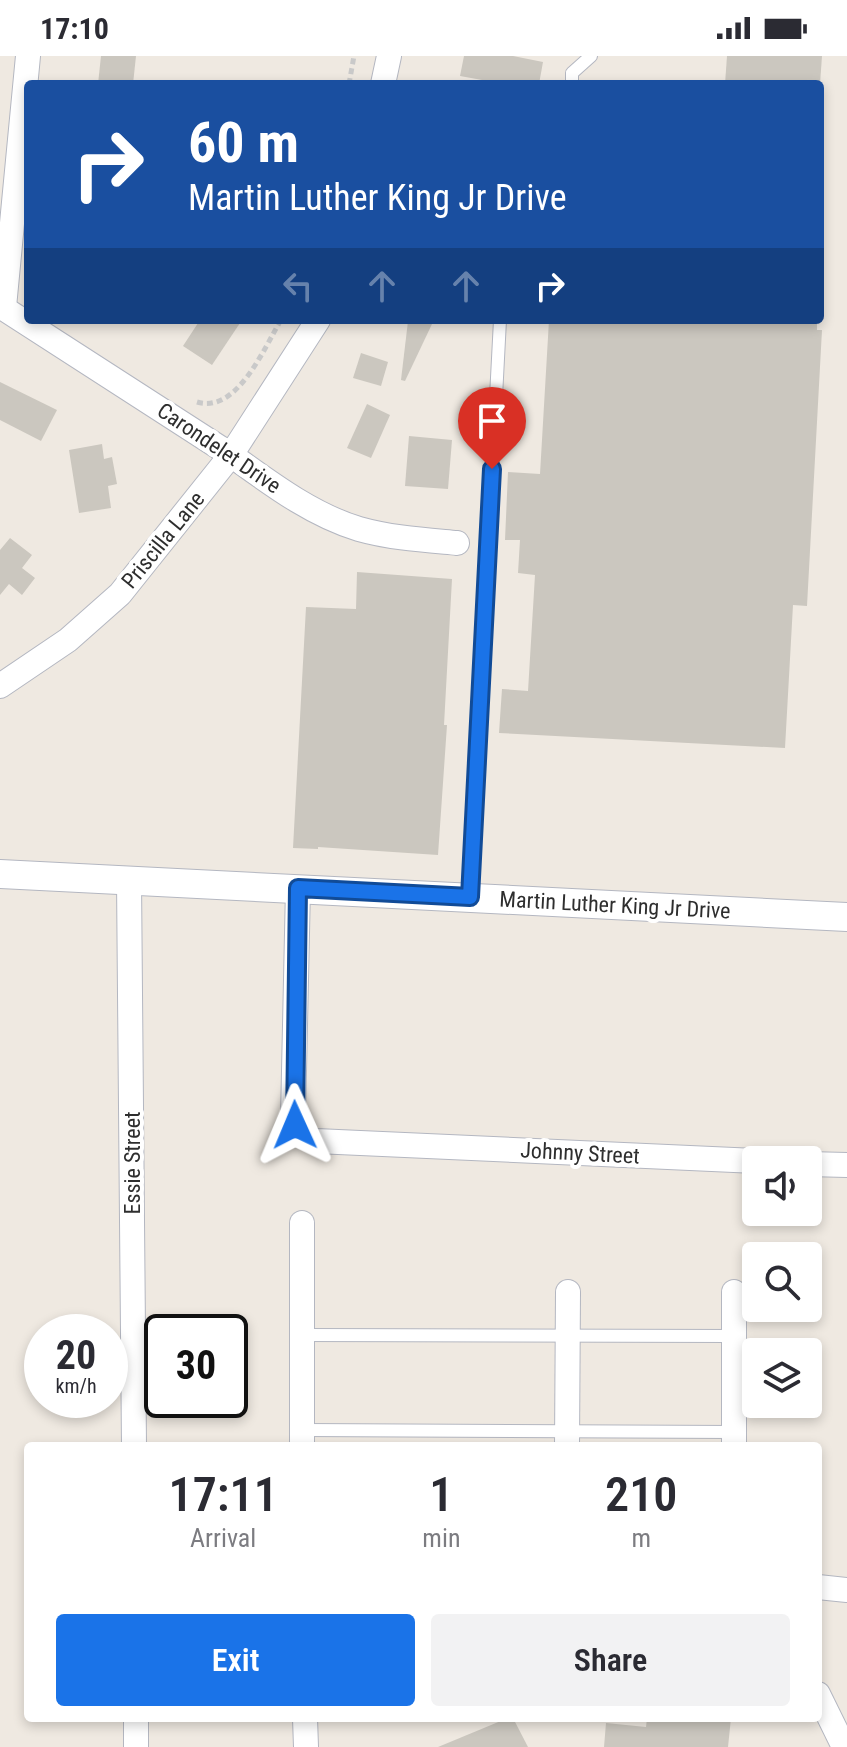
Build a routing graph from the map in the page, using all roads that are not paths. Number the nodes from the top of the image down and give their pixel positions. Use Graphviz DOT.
graph roads {
  1 [pos="28,56"];
  2 [pos="389,56"];
  3 [pos="591,56"];
  4 [pos="26,80"];
  5 [pos="384,80"];
  6 [pos="572,80"];
  7 [pos="24,95"];
  8 [pos="2,307"];
  9 [pos="24,321"];
  10 [pos="28,324"];
  11 [pos="315,324"];
  12 [pos="500,324"];
  13 [pos="231,455"];
  14 [pos="457,543"];
  15 [pos="0,686"];
  16 [pos="0,874"];
  17 [pos="129,880"];
  18 [pos="298,888"];
  19 [pos="470,897"];
  20 [pos="847,917"];
  21 [pos="742,1160"];
  22 [pos="822,1164"];
  23 [pos="847,1165"];
  24 [pos="302,1223"];
  25 [pos="568,1292"];
  26 [pos="734,1292"];
  27 [pos="302,1335"];
  28 [pos="568,1336"];
  29 [pos="734,1336"];
  30 [pos="302,1438"];
  31 [pos="567,1439"];
  32 [pos="734,1439"];
  33 [pos="134,1442"];
  34 [pos="822,1587"];
  35 [pos="847,1590"];
  36 [pos="822,1702"];
  37 [pos="136,1722"];
  38 [pos="305,1722"];
  39 [pos="136,1747"];
  40 [pos="306,1747"];
  41 [pos="844,1747"];
  1 -- 4 [label="street"];
  2 -- 5 [label="street"];
  3 -- 6 [label="lane"];
  7 -- 8 [label="street"];
  8 -- 9 [label="street, Carondelet Drive"];
  10 -- 13 [label="street, Carondelet Drive"];
  11 -- 13 [label="street, Priscilla Lane"];
  12 -- 19 [label="lane"];
  13 -- 14 [label="street, Carondelet Drive"];
  13 -- 15 [label="street, Priscilla Lane"];
  16 -- 17 [label="street, Martin Luther King Jr Drive"];
  17 -- 18 [label="street, Martin Luther King Jr Drive"];
  17 -- 33 [label="street, Essie Street"];
  18 -- 19 [label="street, Martin Luther King Jr Drive"];
  18 -- 21 [label="street, Johnny Street"];
  19 -- 20 [label="street, Martin Luther King Jr Drive"];
  22 -- 23 [label="street"];
  24 -- 27 [label="street"];
  25 -- 28 [label="street"];
  26 -- 29 [label="street"];
  27 -- 28 [label="lane"];
  27 -- 30 [label="street"];
  28 -- 29 [label="lane"];
  28 -- 31 [label="street"];
  29 -- 32 [label="street"];
  30 -- 31 [label="lane"];
  31 -- 32 [label="lane"];
  34 -- 35 [label="street"];
  36 -- 41 [label="street"];
  37 -- 39 [label="street"];
  38 -- 40 [label="street"];
}
